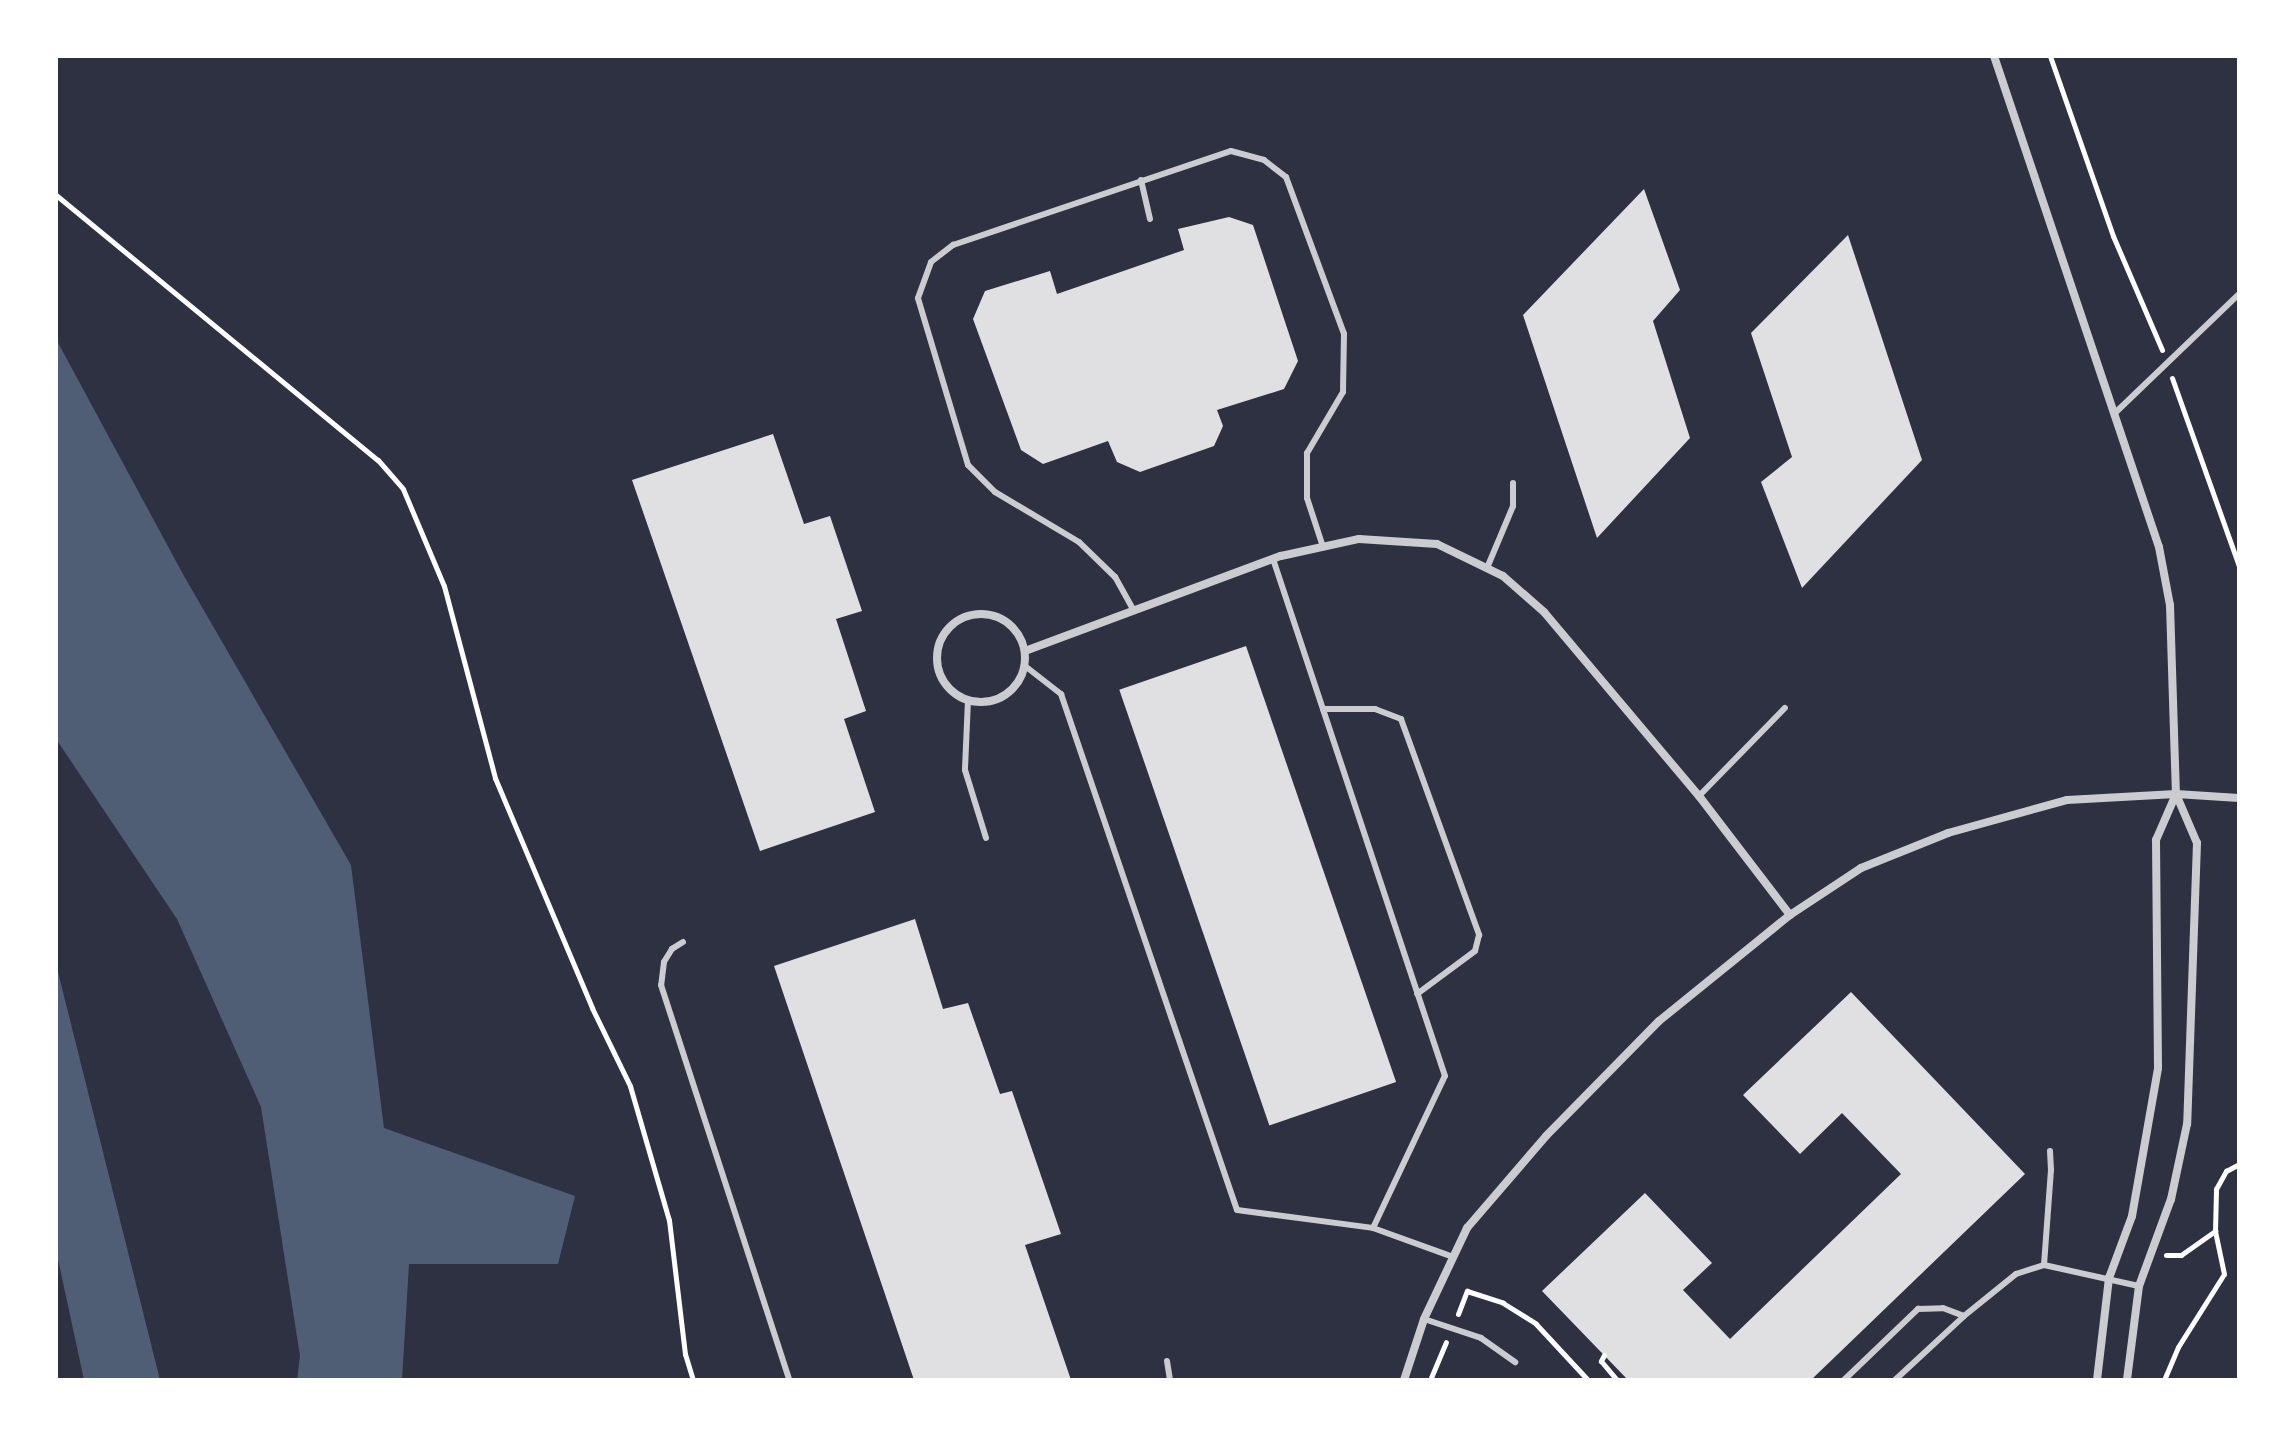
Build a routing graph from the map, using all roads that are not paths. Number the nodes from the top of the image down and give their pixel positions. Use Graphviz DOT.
graph roads {
  1 [pos="1994,56"];
  2 [pos="1141,180"];
  3 [pos="1150,219"];
  4 [pos="2239,294"];
  5 [pos="2115,413"];
  6 [pos="1513,483"];
  7 [pos="1323,547"];
  8 [pos="1273,559"];
  9 [pos="1487,568"];
  10 [pos="1134,611"];
  11 [pos="1025,651"];
  12 [pos="1025,666"];
  13 [pos="968,700"];
  14 [pos="1785,708"];
  15 [pos="1323,709"];
  16 [pos="2176,794"];
  17 [pos="1699,796"];
  18 [pos="2239,798"];
  19 [pos="986,838"];
  20 [pos="1790,915"];
  21 [pos="683,942"];
  22 [pos="1417,994"];
  23 [pos="2050,1151"];
  24 [pos="1373,1228"];
  25 [pos="1453,1257"];
  26 [pos="2044,1265"];
  27 [pos="2109,1278"];
  28 [pos="2139,1286"];
  29 [pos="1964,1316"];
  30 [pos="1424,1319"];
  31 [pos="1167,1361"];
  32 [pos="1515,1362"];
  33 [pos="789,1380"];
  34 [pos="1170,1380"];
  35 [pos="1404,1380"];
  36 [pos="1844,1380"];
  37 [pos="1895,1380"];
  38 [pos="2097,1380"];
  39 [pos="2127,1380"];
  1 -- 5 [label="street"];
  2 -- 3 [label="lane"];
  2 -- 7 [label="lane"];
  2 -- 10 [label="lane"];
  4 -- 5 [label="lane"];
  5 -- 16 [label="street"];
  6 -- 9 [label="lane"];
  7 -- 8 [label="street"];
  7 -- 9 [label="street"];
  8 -- 10 [label="street"];
  8 -- 15 [label="lane"];
  9 -- 17 [label="street"];
  10 -- 11 [label="street"];
  11 -- 12 [label="street"];
  11 -- 13 [label="street"];
  12 -- 13 [label="street"];
  12 -- 24 [label="lane"];
  13 -- 19 [label="lane"];
  14 -- 17 [label="lane"];
  15 -- 22 [label="lane"];
  15 -- 22 [label="lane"];
  16 -- 18 [label="street"];
  16 -- 20 [label="street"];
  16 -- 27 [label="street"];
  16 -- 28 [label="street"];
  17 -- 20 [label="street"];
  20 -- 25 [label="street"];
  21 -- 33 [label="lane"];
  22 -- 24 [label="lane"];
  23 -- 26 [label="lane"];
  24 -- 25 [label="lane"];
  25 -- 30 [label="street"];
  26 -- 27 [label="lane"];
  26 -- 29 [label="lane"];
  27 -- 28 [label="lane"];
  27 -- 38 [label="street"];
  28 -- 39 [label="street"];
  29 -- 36 [label="lane"];
  29 -- 37 [label="lane"];
  30 -- 32 [label="lane"];
  30 -- 35 [label="street"];
  31 -- 34 [label="lane"];
}
